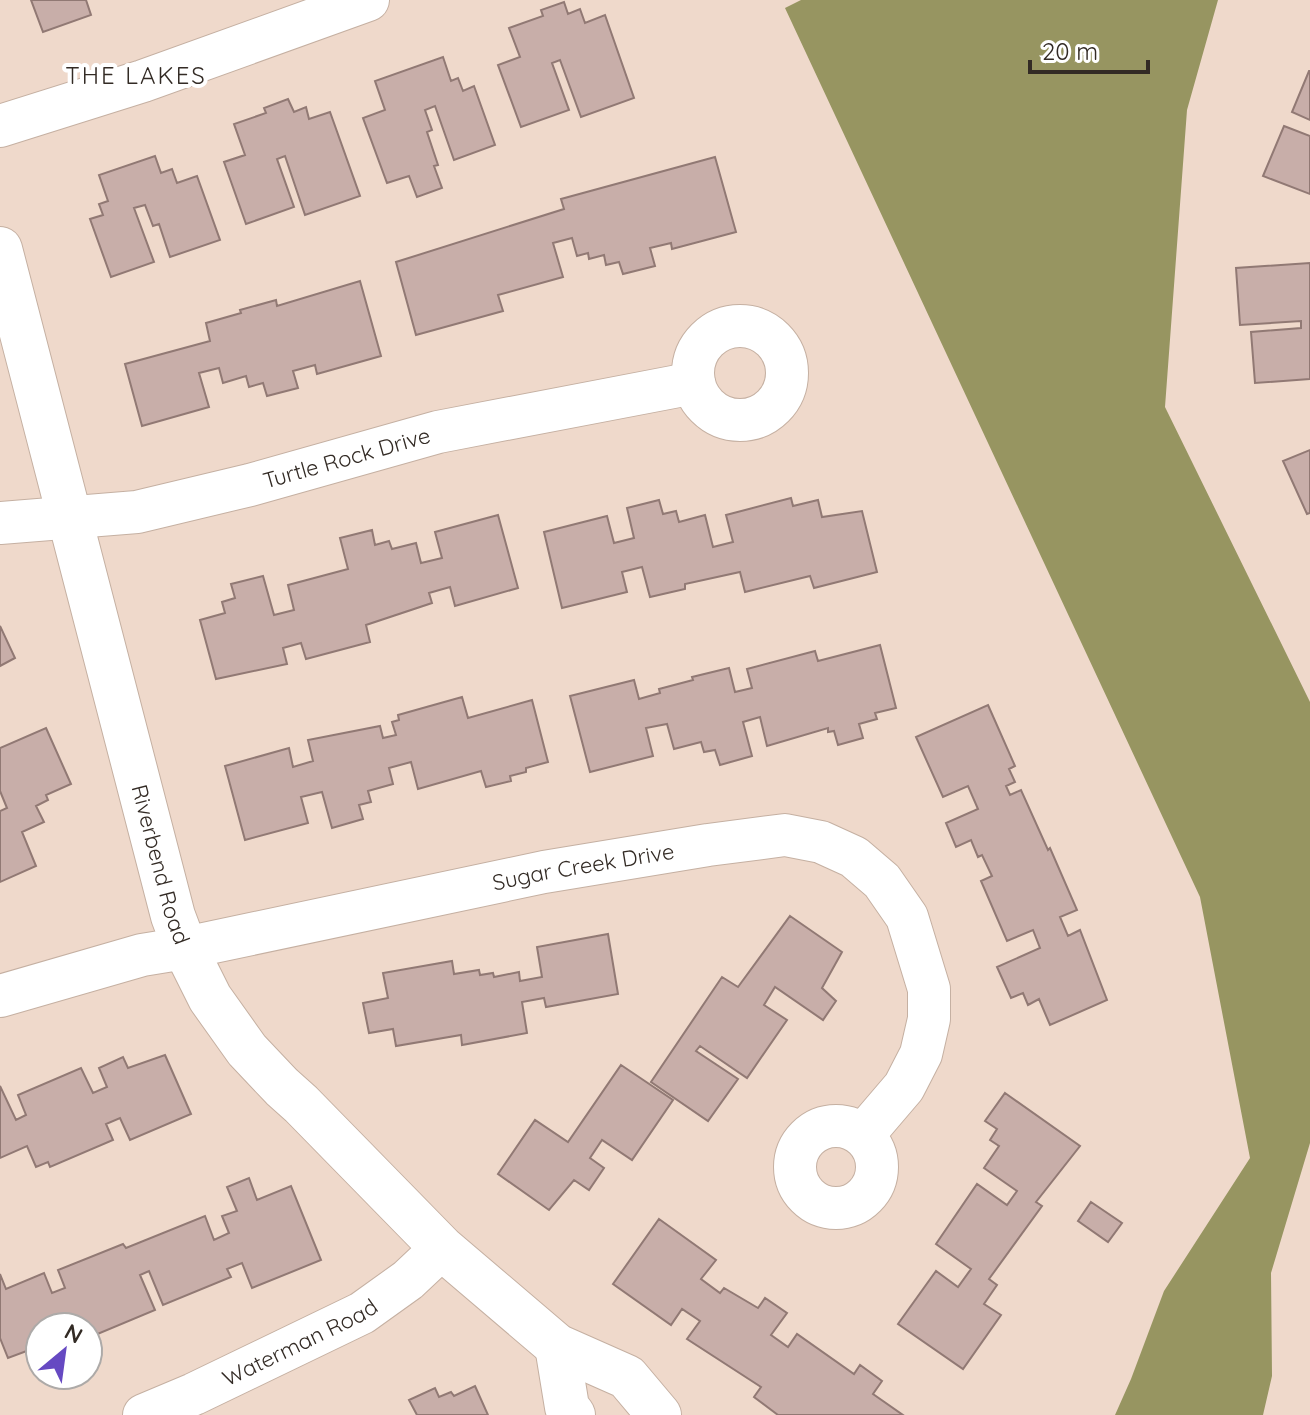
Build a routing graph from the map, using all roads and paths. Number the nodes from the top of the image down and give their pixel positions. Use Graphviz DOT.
graph roads {
  1 [pos="368,0"];
  2 [pos="0,126"];
  3 [pos="0,249"];
  4 [pos="694,383"];
  5 [pos="70,518"];
  6 [pos="0,523"];
  7 [pos="185,948"];
  8 [pos="0,996"];
  9 [pos="863,1135"];
  10 [pos="442,1248"];
  11 [pos="557,1346"];
  12 [pos="144,1415"];
  13 [pos="573,1415"];
  14 [pos="659,1415"];
  1 -- 2 [label="street"];
  3 -- 5 [label="street, Riverbend Road"];
  4 -- 5 [label="street, Turtle Rock Drive"];
  5 -- 6 [label="street, Turtle Rock Drive"];
  5 -- 7 [label="street, Riverbend Road"];
  7 -- 8 [label="street, Sugar Creek Drive"];
  7 -- 9 [label="street, Sugar Creek Drive"];
  7 -- 10 [label="street, Riverbend Road"];
  10 -- 11 [label="street, Riverbend Road"];
  10 -- 12 [label="street, Waterman Road"];
  11 -- 13 [label="street"];
  11 -- 14 [label="street, Riverbend Road"];
}
